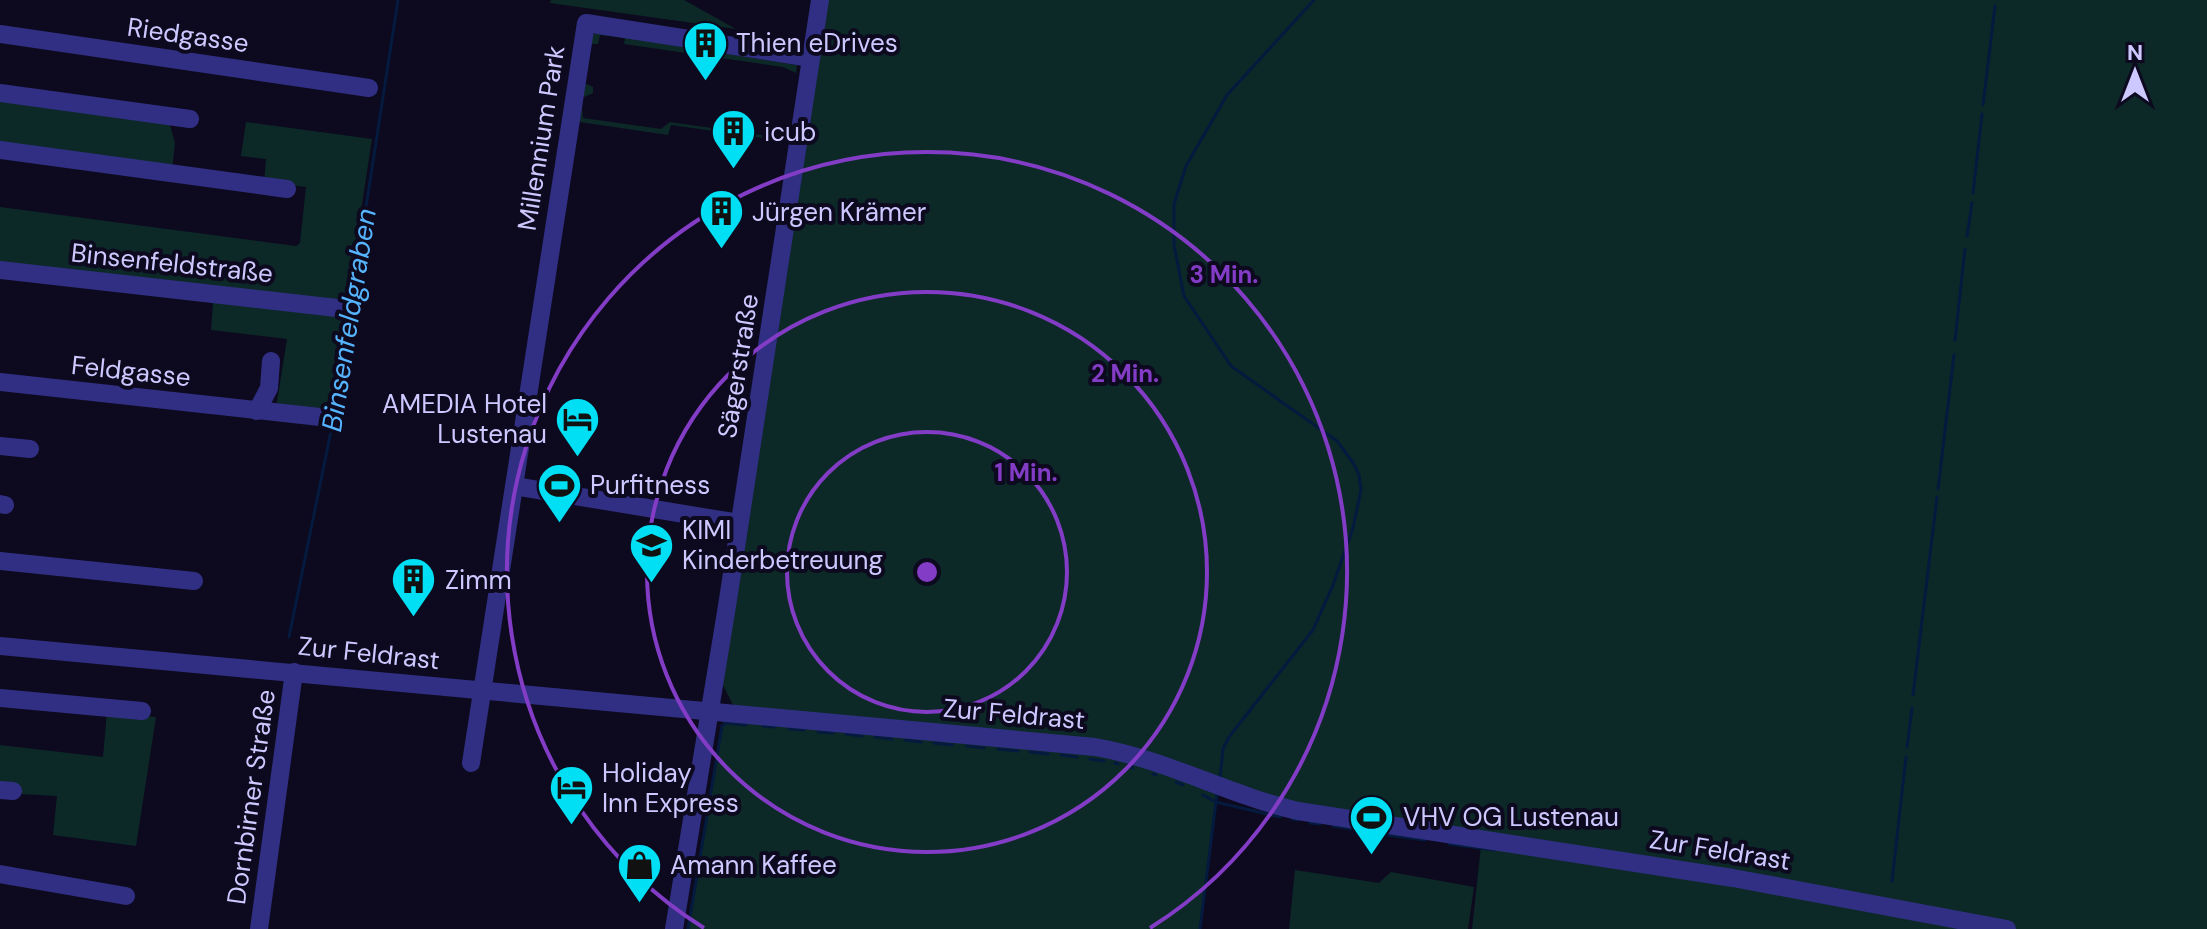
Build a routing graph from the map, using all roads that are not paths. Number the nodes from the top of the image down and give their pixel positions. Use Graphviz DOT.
graph roads {
  1 [pos="820,0"];
  2 [pos="0,34"];
  3 [pos="811,58"];
  4 [pos="369,88"];
  5 [pos="0,93"];
  6 [pos="190,119"];
  7 [pos="0,150"];
  8 [pos="287,189"];
  9 [pos="0,270"];
  10 [pos="337,308"];
  11 [pos="271,361"];
  12 [pos="0,382"];
  13 [pos="257,411"];
  14 [pos="329,418"];
  15 [pos="0,446"];
  16 [pos="30,449"];
  17 [pos="514,486"];
  18 [pos="739,523"];
  19 [pos="0,561"];
  20 [pos="194,581"];
  21 [pos="0,646"];
  22 [pos="294,672"];
  23 [pos="483,690"];
  24 [pos="0,698"];
  25 [pos="142,711"];
  26 [pos="709,711"];
  27 [pos="471,763"];
  28 [pos="0,874"];
  29 [pos="126,896"];
  30 [pos="259,929"];
  31 [pos="674,929"];
  32 [pos="2007,929"];
  1 -- 3 [label="street, Sägerstraße"];
  2 -- 4 [label="street, Riedgasse"];
  3 -- 17 [label="street, Millennium Park"];
  3 -- 18 [label="street, Sägerstraße"];
  5 -- 6 [label="street"];
  7 -- 8 [label="street"];
  9 -- 10 [label="street, Binsenfeldstraße"];
  11 -- 13 [label="street"];
  12 -- 13 [label="street, Feldgasse"];
  13 -- 14 [label="street, Feldgasse"];
  15 -- 16 [label="street"];
  17 -- 18 [label="street"];
  17 -- 23 [label="street, Millennium Park"];
  18 -- 26 [label="street, Sägerstraße"];
  19 -- 20 [label="street"];
  21 -- 22 [label="street, Zur Feldrast"];
  22 -- 23 [label="street, Zur Feldrast"];
  22 -- 30 [label="street, Dornbirner Straße"];
  23 -- 26 [label="street, Zur Feldrast"];
  23 -- 27 [label="street, Millennium Park"];
  24 -- 25 [label="street"];
  26 -- 31 [label="street, Sägerstraße"];
  26 -- 32 [label="street, Zur Feldrast"];
  28 -- 29 [label="street"];
}
